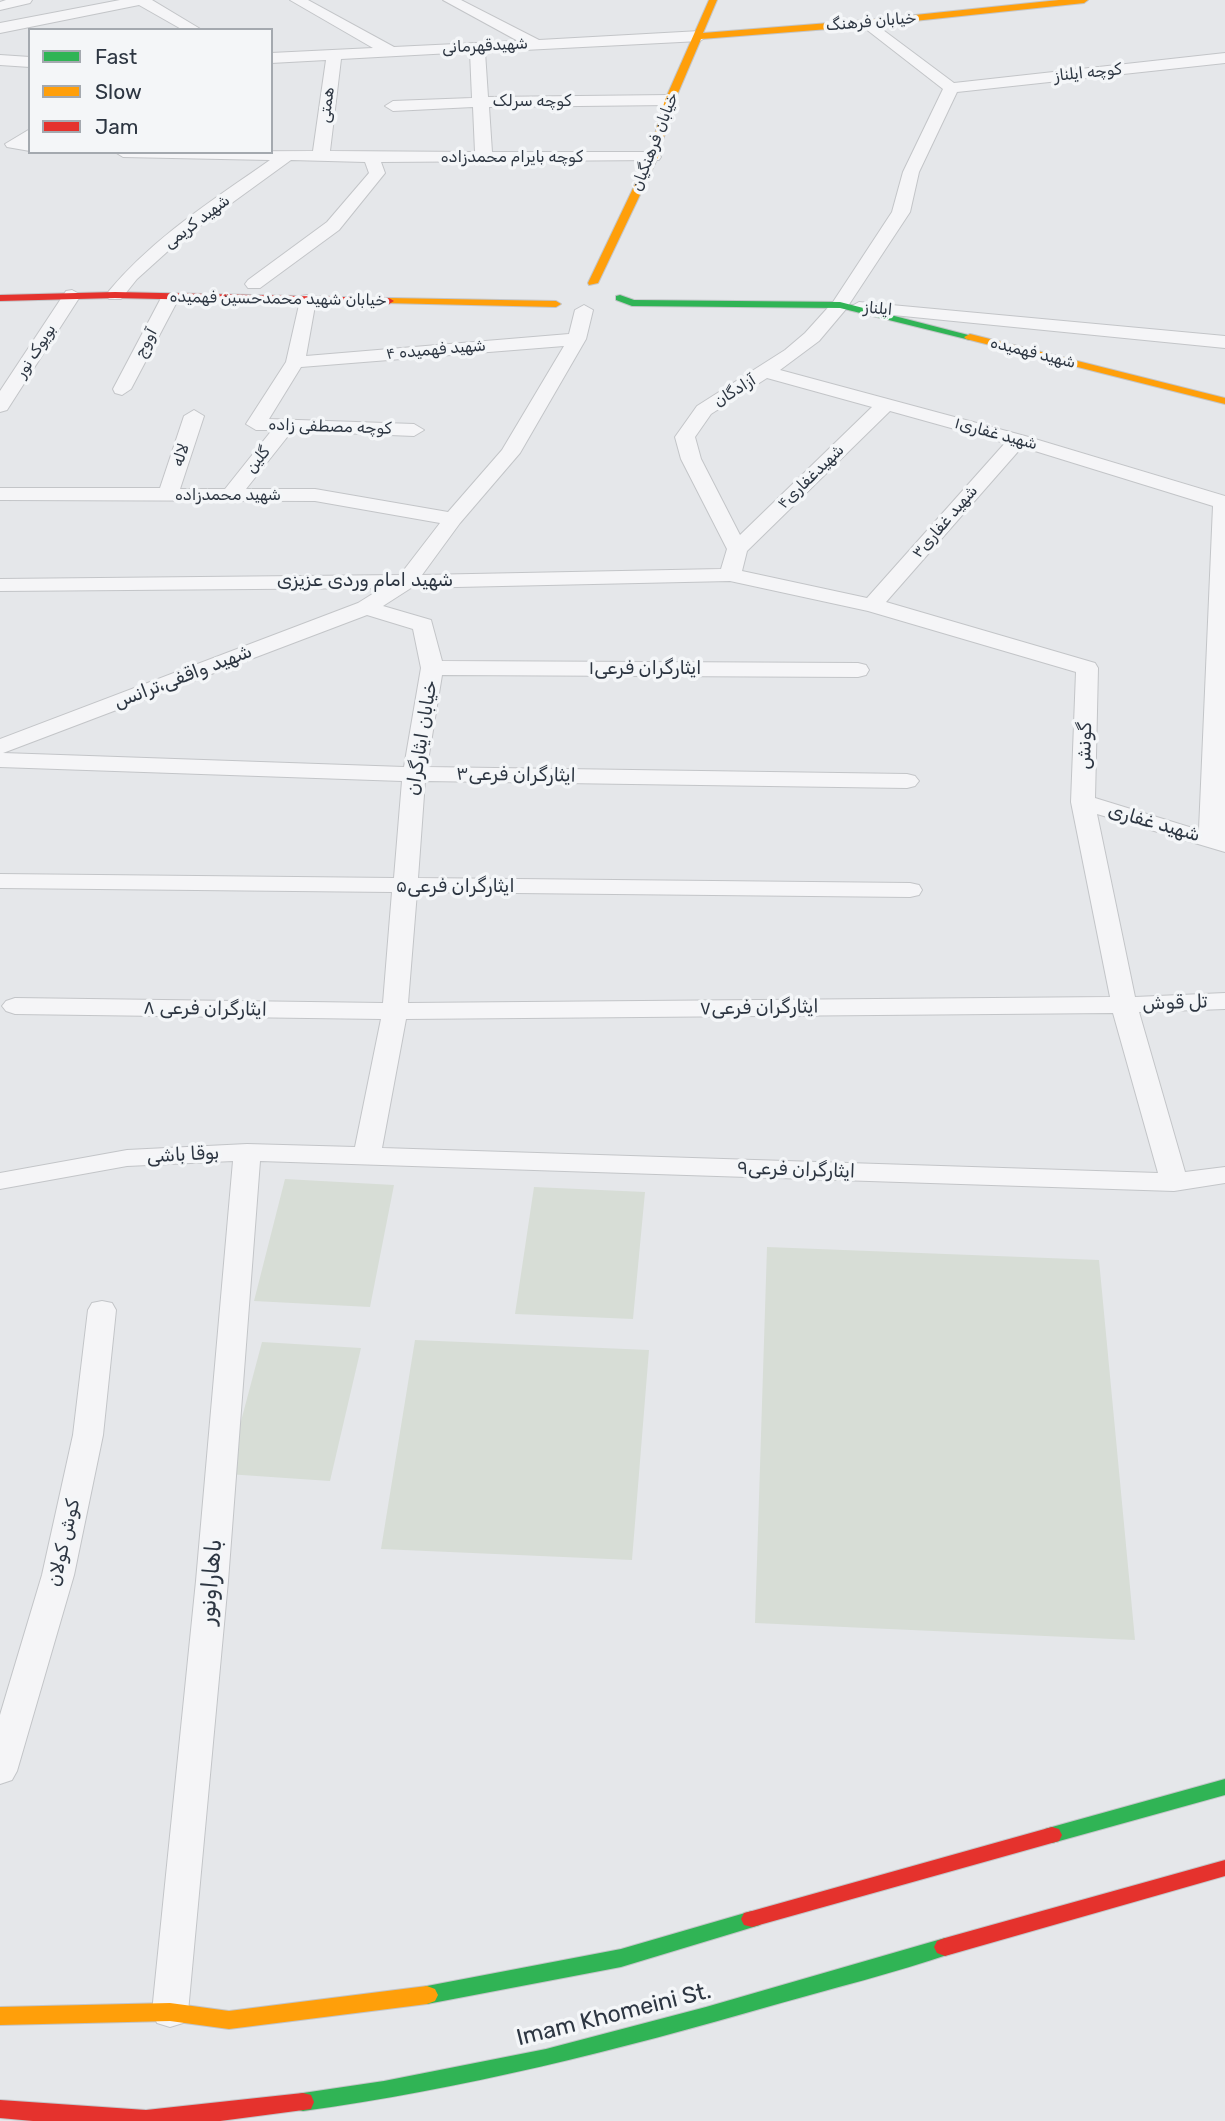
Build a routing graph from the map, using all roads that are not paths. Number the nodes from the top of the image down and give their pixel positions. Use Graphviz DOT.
graph roads {
  1 [pos="25,0"];
  2 [pos="142,0"];
  3 [pos="297,0"];
  4 [pos="450,0"];
  5 [pos="713,0"];
  6 [pos="1084,0"];
  7 [pos="0,6"];
  8 [pos="867,23"];
  9 [pos="0,28"];
  10 [pos="191,28"];
  11 [pos="700,36"];
  12 [pos="536,43"];
  13 [pos="477,47"];
  14 [pos="391,52"];
  15 [pos="334,54"];
  16 [pos="273,58"];
  17 [pos="1225,58"];
  18 [pos="0,60"];
  19 [pos="28,62"];
  20 [pos="951,88"];
  21 [pos="670,100"];
  22 [pos="481,102"];
  23 [pos="393,106"];
  24 [pos="28,135"];
  25 [pos="28,146"];
  26 [pos="187,154"];
  27 [pos="321,156"];
  28 [pos="285,157"];
  29 [pos="371,157"];
  30 [pos="484,157"];
  31 [pos="653,157"];
  32 [pos="127,278"];
  33 [pos="101,279"];
  34 [pos="38,281"];
  35 [pos="576,282"];
  36 [pos="0,283"];
  37 [pos="593,283"];
  38 [pos="70,284"];
  39 [pos="254,284"];
  40 [pos="556,294"];
  41 [pos="115,295"];
  42 [pos="0,298"];
  43 [pos="170,298"];
  44 [pos="307,300"];
  45 [pos="602,306"];
  46 [pos="840,306"];
  47 [pos="577,339"];
  48 [pos="1225,342"];
  49 [pos="295,362"];
  50 [pos="766,372"];
  51 [pos="122,389"];
  52 [pos="1225,401"];
  53 [pos="885,404"];
  54 [pos="0,406"];
  55 [pos="194,416"];
  56 [pos="287,425"];
  57 [pos="414,430"];
  58 [pos="1018,440"];
  59 [pos="0,494"];
  60 [pos="169,495"];
  61 [pos="230,495"];
  62 [pos="1224,502"];
  63 [pos="453,519"];
  64 [pos="737,549"];
  65 [pos="730,575"];
  66 [pos="407,581"];
  67 [pos="0,585"];
  68 [pos="872,605"];
  69 [pos="366,608"];
  70 [pos="432,668"];
  71 [pos="858,670"];
  72 [pos="0,747"];
  73 [pos="0,761"];
  74 [pos="414,774"];
  75 [pos="907,781"];
  76 [pos="1083,802"];
  77 [pos="1218,843"];
  78 [pos="0,881"];
  79 [pos="405,887"];
  80 [pos="911,890"];
  81 [pos="1225,1001"];
  82 [pos="1124,1005"];
  83 [pos="15,1006"];
  84 [pos="395,1011"];
  85 [pos="247,1152"];
  86 [pos="368,1157"];
  87 [pos="1225,1175"];
  88 [pos="0,1181"];
  89 [pos="1174,1182"];
  90 [pos="102,1311"];
  91 [pos="0,1771"];
  92 [pos="1225,1787"];
  93 [pos="1225,1868"];
  94 [pos="170,2012"];
  95 [pos="0,2016"];
  96 [pos="0,2109"];
  1 -- 7 [label="street"];
  2 -- 9 [label="street"];
  2 -- 10 [label="street"];
  3 -- 14 [label="street"];
  4 -- 12 [label="street"];
  5 -- 11 [label="main road, خیابان فرهنگیان"];
  6 -- 8 [label="main road, خیابان فرهنگ"];
  8 -- 11 [label="main road, خیابان فرهنگ"];
  8 -- 20 [label="street"];
  11 -- 12 [label="street, شهیدقهرمانی"];
  11 -- 21 [label="main road, خیابان فرهنگیان"];
  12 -- 13 [label="street, شهیدقهرمانی"];
  13 -- 14 [label="street, شهیدقهرمانی"];
  13 -- 22 [label="street"];
  14 -- 15 [label="street, شهیدقهرمانی"];
  15 -- 16 [label="street, شهیدقهرمانی"];
  15 -- 27 [label="street, همتی"];
  17 -- 20 [label="street, کوچه ایلناز"];
  18 -- 19 [label="street"];
  20 -- 46 [label="street, ایلناز"];
  21 -- 22 [label="street, کوچه سرلک"];
  21 -- 31 [label="main road, خیابان فرهنگیان"];
  22 -- 23 [label="street, کوچه سرلک"];
  22 -- 30 [label="street"];
  24 -- 25 [label="street"];
  26 -- 28 [label="street, کوچه بایرام محمدزاده"];
  27 -- 28 [label="street, کوچه بایرام محمدزاده"];
  27 -- 29 [label="street, کوچه بایرام محمدزاده"];
  28 -- 32 [label="street, شهید کریمی"];
  29 -- 30 [label="street, کوچه بایرام محمدزاده"];
  29 -- 39 [label="street"];
  30 -- 31 [label="street, کوچه بایرام محمدزاده"];
  31 -- 37 [label="main road, خیابان فرهنگیان"];
  32 -- 33 [label="main road, خیابان شهید محمدحسین فهمیده"];
  32 -- 39 [label="main road, خیابان شهید محمدحسین فهمیده"];
  32 -- 41 [label="street, شهید کریمی"];
  34 -- 36 [label="main road"];
  35 -- 37 [label="main road"];
  37 -- 45 [label="main road"];
  38 -- 41 [label="main road, خیابان شهید محمدحسین فهمیده"];
  38 -- 42 [label="main road, خیابان شهید محمدحسین فهمیده"];
  38 -- 54 [label="street, بویوک نور"];
  39 -- 40 [label="main road, خیابان شهید محمدحسین فهمیده"];
  40 -- 44 [label="main road, خیابان شهید محمدحسین فهمیده"];
  40 -- 45 [label="main road"];
  41 -- 43 [label="main road, خیابان شهید محمدحسین فهمیده"];
  43 -- 44 [label="main road, خیابان شهید محمدحسین فهمیده"];
  43 -- 51 [label="street, آووج"];
  44 -- 49 [label="street, کوچه مصطفی زاده"];
  45 -- 46 [label="main road"];
  45 -- 47 [label="street"];
  46 -- 48 [label="street, ایلناز"];
  46 -- 50 [label="street, آزادگان"];
  46 -- 52 [label="main road, شهید فهمیده"];
  47 -- 49 [label="street, شهید فهمیده ۴"];
  47 -- 63 [label="street"];
  49 -- 56 [label="street, کوچه مصطفی زاده"];
  50 -- 53 [label="street, شهید غفاری۱"];
  50 -- 64 [label="street, آزادگان"];
  53 -- 58 [label="street, شهید غفاری۱"];
  53 -- 64 [label="street, شهیدغفاری۴"];
  55 -- 60 [label="street, لاله"];
  56 -- 57 [label="street, کوچه مصطفی زاده"];
  56 -- 61 [label="street, گلین"];
  58 -- 62 [label="street, شهید غفاری۱"];
  58 -- 68 [label="street, شهید غفاری۳"];
  59 -- 60 [label="street, شهید محمدزاده"];
  60 -- 61 [label="street, شهید محمدزاده"];
  61 -- 63 [label="street, شهید محمدزاده"];
  62 -- 77 [label="street"];
  63 -- 66 [label="street"];
  64 -- 65 [label="street"];
  65 -- 66 [label="street, شهید امام وردی عزیزی"];
  65 -- 68 [label="street, گونش"];
  66 -- 67 [label="street, شهید امام وردی عزیزی"];
  66 -- 69 [label="street"];
  68 -- 76 [label="street, گونش"];
  69 -- 70 [label="street, خیابان ایثارگران"];
  69 -- 72 [label="street, شهید واقفی،ترانس"];
  70 -- 71 [label="street, ایثارگران فرعی۱"];
  70 -- 74 [label="street, خیابان ایثارگران"];
  73 -- 74 [label="street, ایثارگران فرعی۳"];
  74 -- 75 [label="street, ایثارگران فرعی۳"];
  74 -- 79 [label="street, خیابان ایثارگران"];
  76 -- 77 [label="street, شهید غفاری"];
  76 -- 82 [label="street, گونش"];
  78 -- 79 [label="street, ایثارگران فرعی۵"];
  79 -- 80 [label="street, ایثارگران فرعی۵"];
  79 -- 84 [label="street, خیابان ایثارگران"];
  81 -- 82 [label="street, تل قوش"];
  82 -- 84 [label="street, ایثارگران فرعی۷"];
  82 -- 89 [label="street, گونش"];
  83 -- 84 [label="street, ایثارگران فرعی ۸"];
  84 -- 86 [label="street, خیابان ایثارگران"];
  85 -- 86 [label="street, بوقا باشی"];
  85 -- 88 [label="street, بوقا باشی"];
  85 -- 94 [label="street, باهاراونور"];
  86 -- 89 [label="street, ایثارگران فرعی۹"];
  87 -- 89 [label="street, ایثارگران فرعی۹"];
  90 -- 91 [label="street, کوش کولان"];
  92 -- 94 [label="main road"];
  93 -- 96 [label="main road, Imam Khomeini St."];
  94 -- 95 [label="main road"];
}
